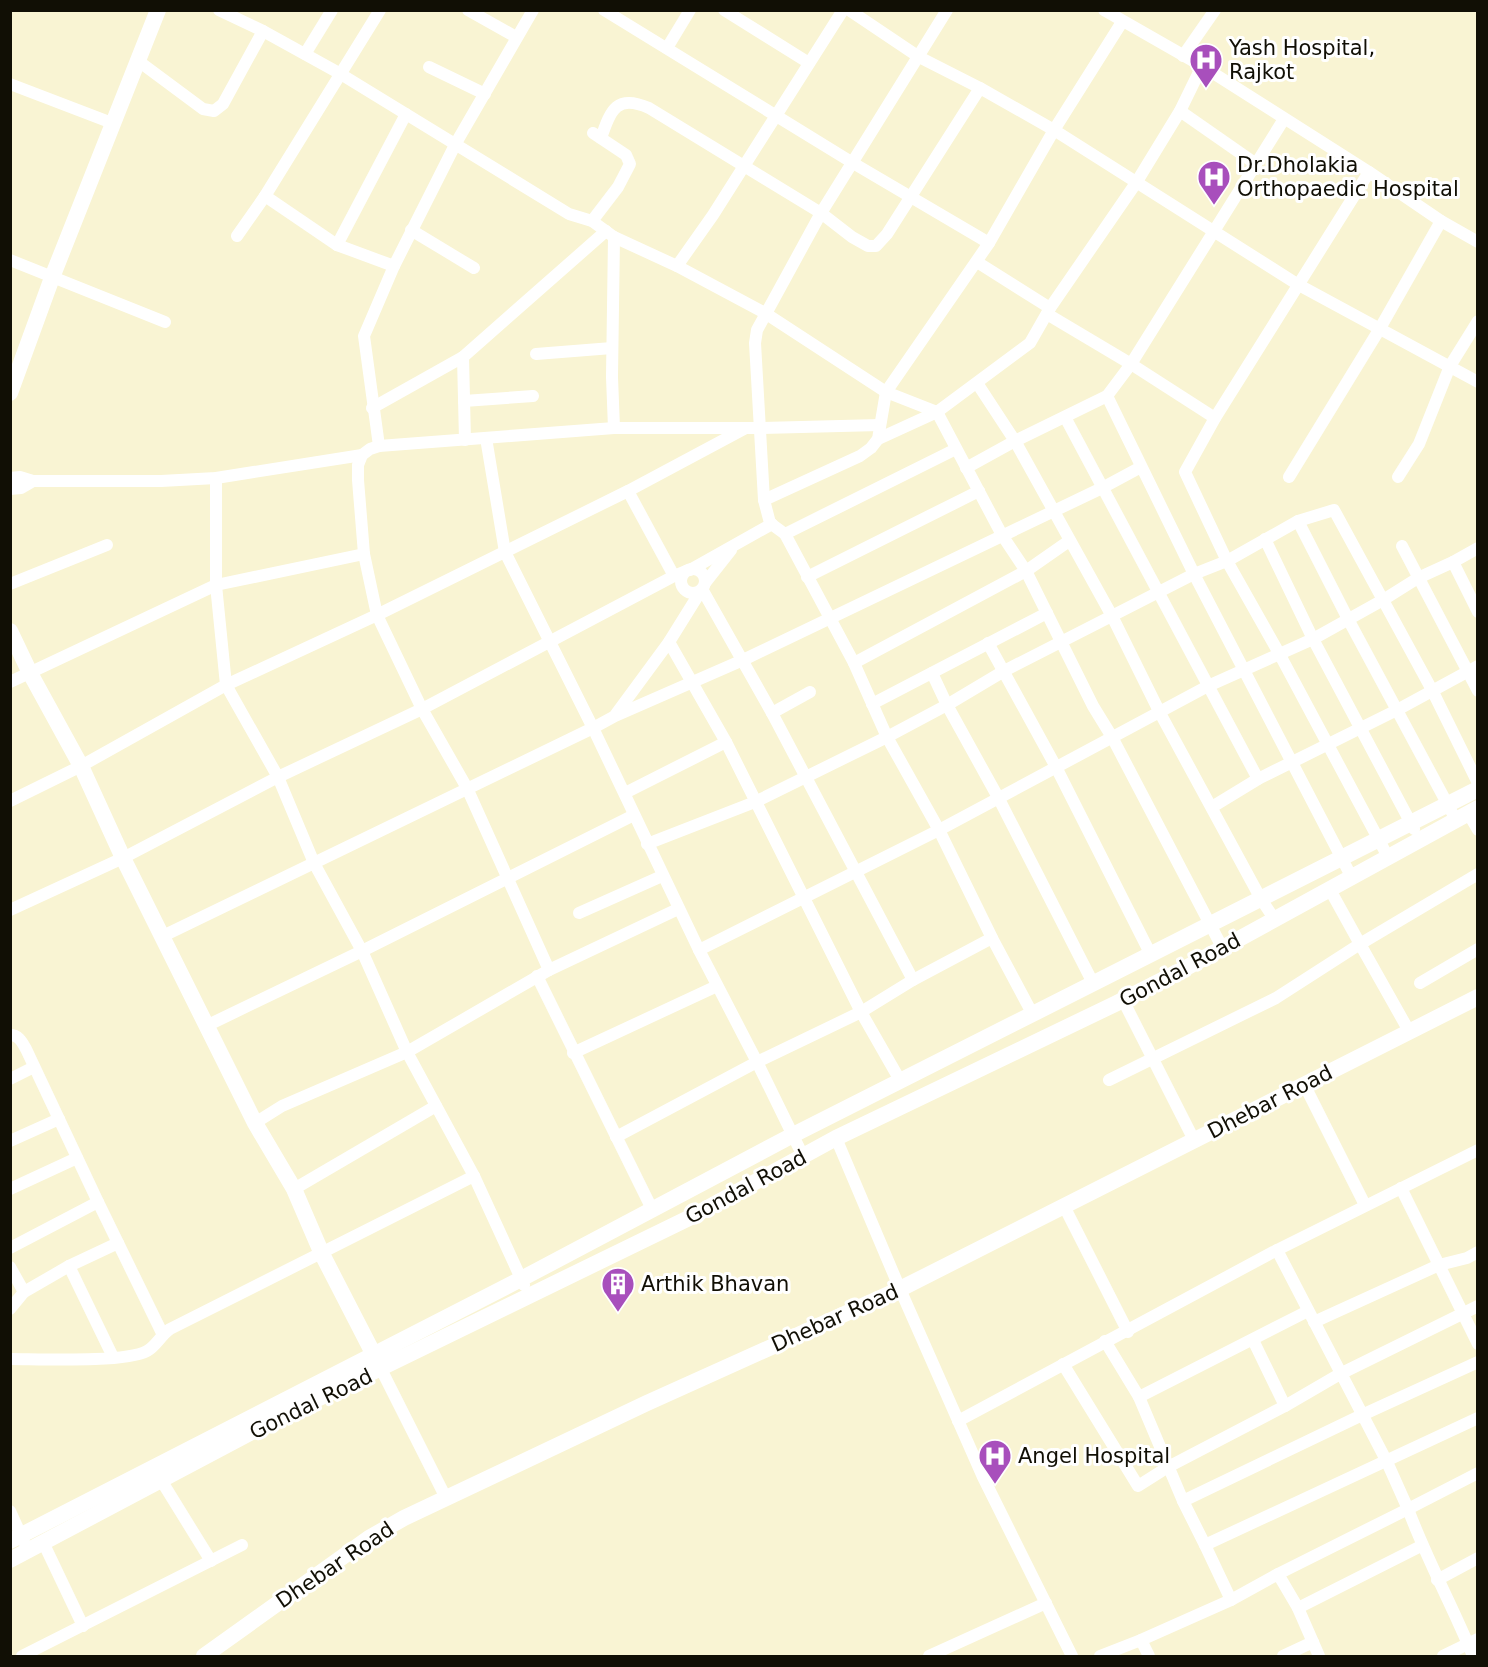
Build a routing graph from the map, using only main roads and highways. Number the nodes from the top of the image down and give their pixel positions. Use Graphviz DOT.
graph roads {
  1 [pos="158,10"];
  2 [pos="10,393"];
  3 [pos="10,631"];
  4 [pos="1478,789"];
  5 [pos="1462,812"];
  6 [pos="1478,997"];
  7 [pos="378,1362"];
  8 [pos="20,1542"];
  9 [pos="10,1560"];
  10 [pos="204,1656"];
  1 -- 2 [label="main road"];
  3 -- 7 [label="main road"];
  4 -- 5 [label="main road, Gondal Road"];
  5 -- 7 [label="main road, Gondal Road"];
  5 -- 7 [label="main road, Gondal Road"];
  6 -- 10 [label="main road, Dhebar Road"];
  7 -- 8 [label="main road, Gondal Road"];
  7 -- 8 [label="main road, Gondal Road"];
  8 -- 9 [label="main road, Gondal Road"];
}
